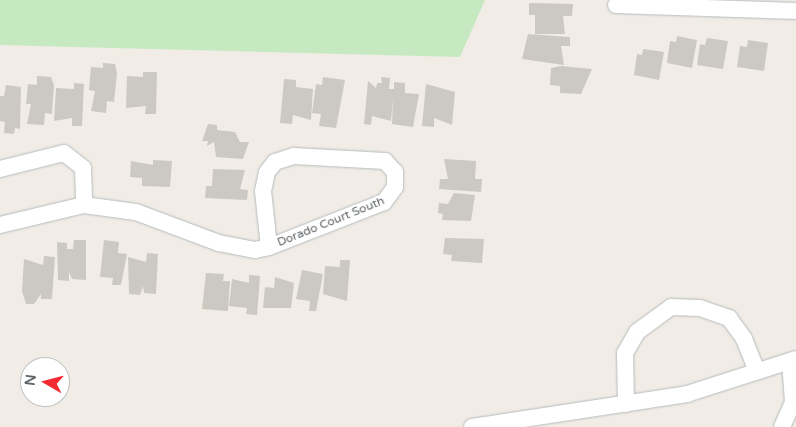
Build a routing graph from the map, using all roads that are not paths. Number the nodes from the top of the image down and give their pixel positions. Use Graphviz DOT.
graph roads {
  1 [pos="616,5"];
  2 [pos="796,11"];
  3 [pos="0,169"];
  4 [pos="84,205"];
  5 [pos="0,225"];
  6 [pos="269,247"];
  7 [pos="793,360"];
  8 [pos="757,372"];
  9 [pos="626,404"];
  10 [pos="553,421"];
  11 [pos="472,427"];
  12 [pos="782,427"];
  1 -- 2 [label="street"];
  3 -- 4 [label="street"];
  4 -- 5 [label="street"];
  4 -- 6 [label="street, Dorado Court South"];
  6 -- 6 [label="street, Dorado Court South"];
  7 -- 8 [label="street"];
  7 -- 12 [label="street"];
  8 -- 9 [label="street"];
  8 -- 9 [label="street"];
  9 -- 10 [label="street"];
  10 -- 11 [label="street"];
}
